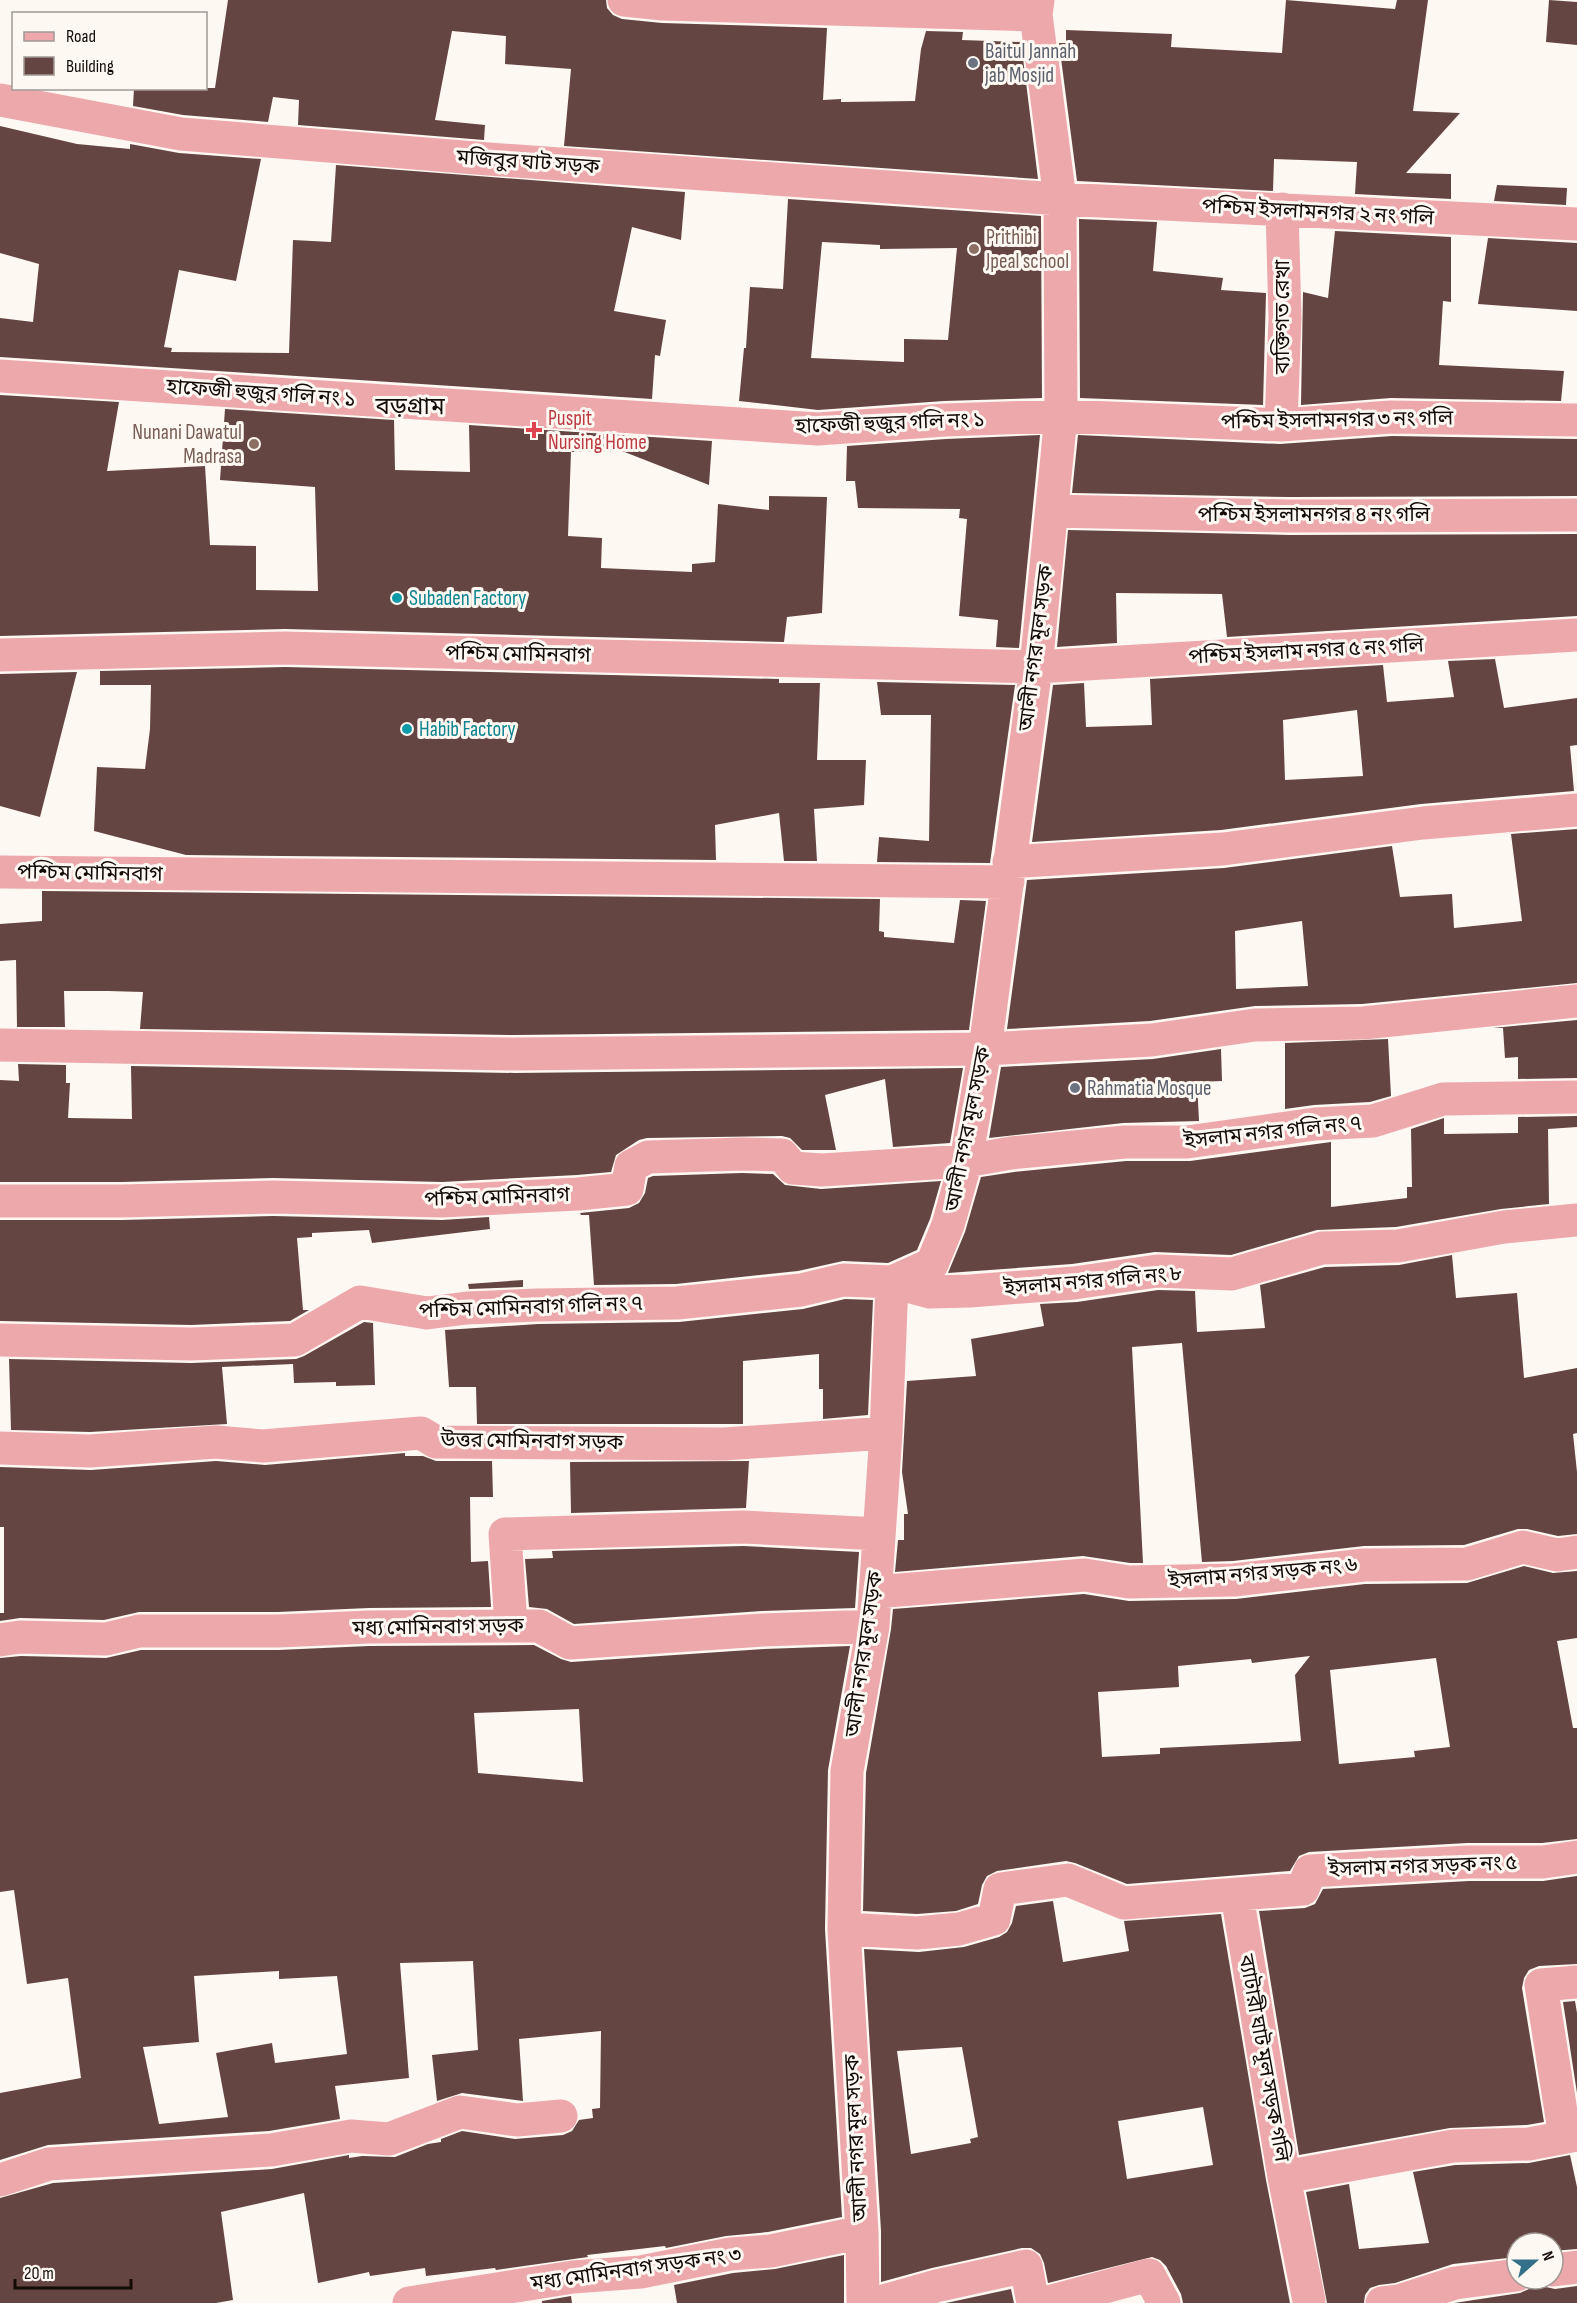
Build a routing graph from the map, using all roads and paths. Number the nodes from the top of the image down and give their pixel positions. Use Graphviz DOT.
graph roads {
  1 [pos="624,0"];
  2 [pos="744,3"];
  3 [pos="1037,8"];
  4 [pos="0,100"];
  5 [pos="1060,199"];
  6 [pos="1282,209"];
  7 [pos="1577,225"];
  8 [pos="0,375"];
  9 [pos="1061,416"];
  10 [pos="1577,420"];
  11 [pos="1281,425"];
  12 [pos="1052,511"];
  13 [pos="1577,515"];
  14 [pos="1577,635"];
  15 [pos="0,655"];
  16 [pos="1035,667"];
  17 [pos="1577,810"];
  18 [pos="0,872"];
  19 [pos="1009,872"];
  20 [pos="1577,1001"];
  21 [pos="0,1045"];
  22 [pos="985,1049"];
  23 [pos="1577,1097"];
  24 [pos="966,1161"];
  25 [pos="0,1201"];
  26 [pos="1577,1220"];
  27 [pos="892,1282"];
  28 [pos="0,1340"];
  29 [pos="886,1433"];
  30 [pos="0,1448"];
  31 [pos="879,1534"];
  32 [pos="1577,1551"];
  33 [pos="875,1592"];
  34 [pos="511,1626"];
  35 [pos="873,1626"];
  36 [pos="0,1640"];
  37 [pos="1577,1857"];
  38 [pos="1237,1895"];
  39 [pos="844,1929"];
  40 [pos="1577,1982"];
  41 [pos="561,2116"];
  42 [pos="1571,2136"];
  43 [pos="1284,2177"];
  44 [pos="0,2180"];
  45 [pos="862,2232"];
  46 [pos="1505,2277"];
  47 [pos="1307,2302"];
  48 [pos="409,2303"];
  49 [pos="863,2303"];
  50 [pos="876,2303"];
  51 [pos="1033,2303"];
  52 [pos="1045,2303"];
  53 [pos="1164,2303"];
  54 [pos="1382,2303"];
  1 -- 2 [label="street"];
  2 -- 3 [label="street"];
  3 -- 5 [label="street, আলী নগর মূল সড়ক"];
  4 -- 5 [label="street, মজিবুর ঘাট সড়ক"];
  5 -- 6 [label="street, পশ্চিম ইসলামনগর ২ নং গলি"];
  5 -- 9 [label="street, আলী নগর মূল সড়ক"];
  6 -- 7 [label="street, পশ্চিম ইসলামনগর ২ নং গলি"];
  6 -- 11 [label="street, ব্যক্তিগত রেখা"];
  8 -- 9 [label="street, হাফেজী হুজুর গলি নং ১"];
  9 -- 11 [label="street, পশ্চিম ইসলামনগর ৩ নং গলি"];
  9 -- 12 [label="street, আলী নগর মূল সড়ক"];
  10 -- 11 [label="street, পশ্চিম ইসলামনগর ৩ নং গলি"];
  12 -- 13 [label="street, পশ্চিম ইসলামনগর ৪ নং গলি"];
  12 -- 16 [label="street, আলী নগর মূল সড়ক"];
  14 -- 16 [label="street, পশ্চিম ইসলাম নগর ৫ নং গলি"];
  15 -- 16 [label="street, পশ্চিম মোমিনবাগ"];
  16 -- 19 [label="street, আলী নগর মূল সড়ক"];
  17 -- 19 [label="street, পশ্চিম মোমিনবাগ"];
  18 -- 19 [label="street, পশ্চিম মোমিনবাগ"];
  19 -- 22 [label="street, আলী নগর মূল সড়ক"];
  20 -- 22 [label="street"];
  21 -- 22 [label="street"];
  22 -- 24 [label="street, আলী নগর মূল সড়ক"];
  23 -- 24 [label="street, ইসলাম নগর গলি নং ৭"];
  24 -- 25 [label="street, পশ্চিম মোমিনবাগ"];
  24 -- 27 [label="street, আলী নগর মূল সড়ক"];
  26 -- 27 [label="street, ইসলাম নগর গলি নং ৮"];
  27 -- 28 [label="street, পশ্চিম মোমিনবাগ গলি নং ৭"];
  27 -- 29 [label="street, আলী নগর মূল সড়ক"];
  29 -- 30 [label="street, উত্তর মোমিনবাগ সড়ক"];
  29 -- 31 [label="street, আলী নগর মূল সড়ক"];
  31 -- 33 [label="street, আলী নগর মূল সড়ক"];
  31 -- 34 [label="street"];
  32 -- 33 [label="street, ইসলাম নগর সড়ক নং ৬"];
  33 -- 35 [label="street, আলী নগর মূল সড়ক"];
  34 -- 35 [label="street, মধ্য মোমিনবাগ সড়ক"];
  34 -- 36 [label="street, মধ্য মোমিনবাগ সড়ক"];
  35 -- 39 [label="street, আলী নগর মূল সড়ক"];
  37 -- 38 [label="street, ইসলাম নগর সড়ক নং ৫"];
  38 -- 39 [label="street, ইসলাম নগর সড়ক নং ৫"];
  38 -- 43 [label="street, ব্যাটারী ঘাট মূল সড়ক গলি"];
  39 -- 45 [label="street, আলী নগর মূল সড়ক"];
  40 -- 42 [label="street"];
  41 -- 44 [label="street"];
  42 -- 43 [label="street, ব্যাটারী ঘাট মূল সড়ক গলি"];
  43 -- 47 [label="street"];
  45 -- 48 [label="street, মধ্য মোমিনবাগ সড়ক নং ৩"];
  45 -- 49 [label="street, আলী নগর মূল সড়ক"];
  46 -- 54 [label="street"];
  50 -- 51 [label="street"];
  52 -- 53 [label="street"];
}
